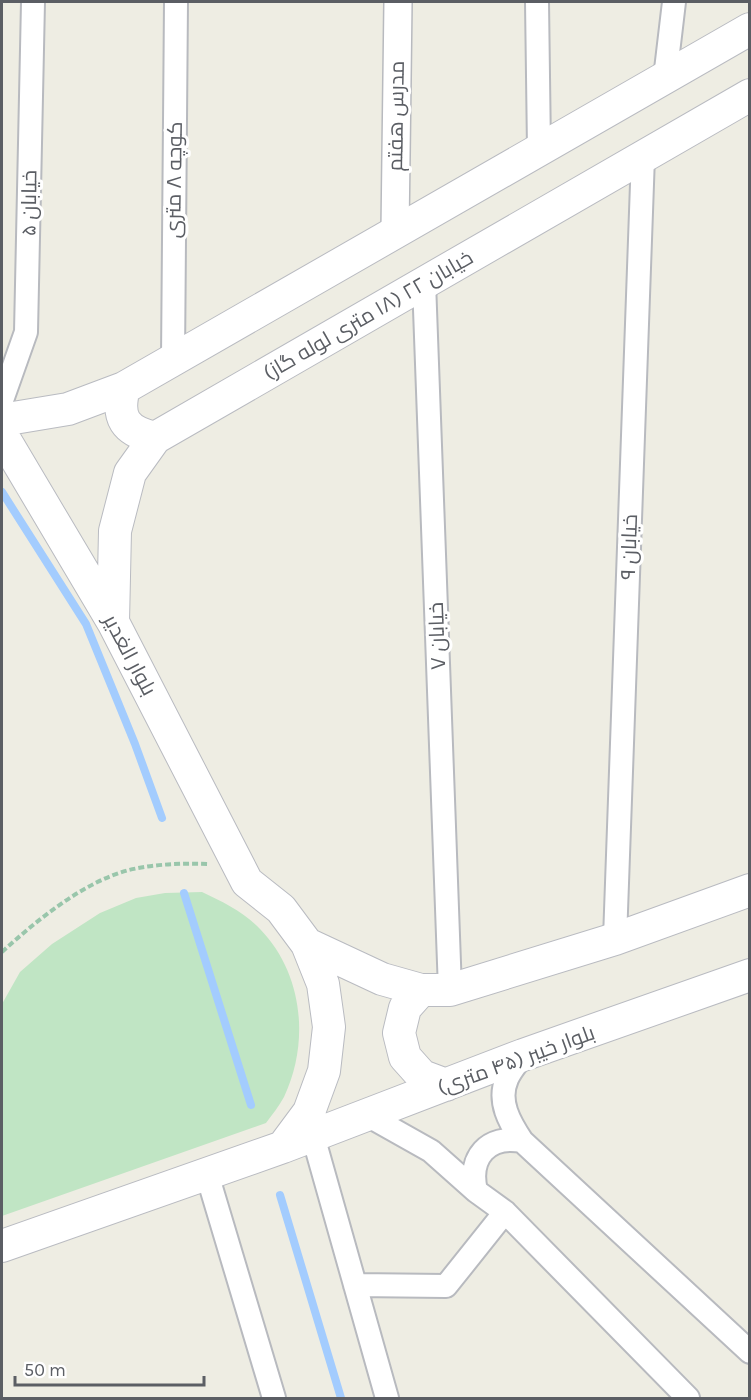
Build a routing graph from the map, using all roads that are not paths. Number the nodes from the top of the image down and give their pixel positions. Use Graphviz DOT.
graph roads {
  1 [pos="33,2"];
  2 [pos="176,2"];
  3 [pos="398,2"];
  4 [pos="537,2"];
  5 [pos="674,2"];
  6 [pos="745,36"];
  7 [pos="665,78"];
  8 [pos="750,95"];
  9 [pos="539,149"];
  10 [pos="643,156"];
  11 [pos="395,231"];
  12 [pos="424,282"];
  13 [pos="173,359"];
  14 [pos="124,388"];
  15 [pos="2,400"];
  16 [pos="2,420"];
  17 [pos="2,435"];
  18 [pos="155,438"];
  19 [pos="113,622"];
  20 [pos="750,890"];
  21 [pos="615,939"];
  22 [pos="307,944"];
  23 [pos="750,975"];
  24 [pos="436,990"];
  25 [pos="524,1055"];
  26 [pos="446,1085"];
  27 [pos="367,1115"];
  28 [pos="313,1136"];
  29 [pos="522,1141"];
  30 [pos="283,1147"];
  31 [pos="207,1174"];
  32 [pos="476,1191"];
  33 [pos="505,1212"];
  34 [pos="2,1246"];
  35 [pos="354,1285"];
  36 [pos="750,1352"];
  37 [pos="274,1398"];
  38 [pos="387,1398"];
  39 [pos="688,1398"];
  1 -- 15 [label="street, خیابان ۵"];
  2 -- 13 [label="street, کوچه ۸ متری"];
  3 -- 11 [label="street, مدرس هفتم"];
  4 -- 9 [label="street"];
  5 -- 7 [label="street"];
  6 -- 7 [label="main road"];
  7 -- 9 [label="main road"];
  8 -- 10 [label="main road, خیابان ۲۲ (۱۸ متری لوله گاز)"];
  9 -- 11 [label="main road"];
  10 -- 12 [label="main road, خیابان ۲۲ (۱۸ متری لوله گاز)"];
  10 -- 21 [label="street, خیابان ۹"];
  11 -- 13 [label="main road"];
  12 -- 18 [label="main road, خیابان ۲۲ (۱۸ متری لوله گاز)"];
  12 -- 24 [label="street, خیابان ۷"];
  13 -- 14 [label="main road"];
  14 -- 16 [label="main road"];
  14 -- 18 [label="main road"];
  17 -- 19 [label="main road, بلوار الغدیر"];
  18 -- 19 [label="main road, خیابان ۲۲ (۱۸ متری لوله گاز)"];
  19 -- 22 [label="main road, بلوار الغدیر"];
  20 -- 21 [label="main road"];
  21 -- 24 [label="main road"];
  22 -- 24 [label="main road"];
  22 -- 30 [label="main road"];
  23 -- 25 [label="main road, بلوار خیبر (۴۵ متری)"];
  24 -- 26 [label="main road"];
  25 -- 26 [label="main road, بلوار خیبر (۴۵ متری)"];
  25 -- 29 [label="street"];
  26 -- 27 [label="main road, بلوار خیبر (۴۵ متری)"];
  27 -- 28 [label="main road, بلوار خیبر (۴۵ متری)"];
  27 -- 32 [label="street"];
  28 -- 30 [label="main road, بلوار خیبر (۴۵ متری)"];
  28 -- 35 [label="street"];
  29 -- 32 [label="street"];
  29 -- 36 [label="street"];
  30 -- 31 [label="main road, بلوار خیبر (۴۵ متری)"];
  31 -- 34 [label="main road, بلوار خیبر (۴۵ متری)"];
  31 -- 37 [label="street"];
  32 -- 33 [label="street"];
  33 -- 35 [label="street"];
  33 -- 39 [label="street"];
  35 -- 38 [label="street"];
}
